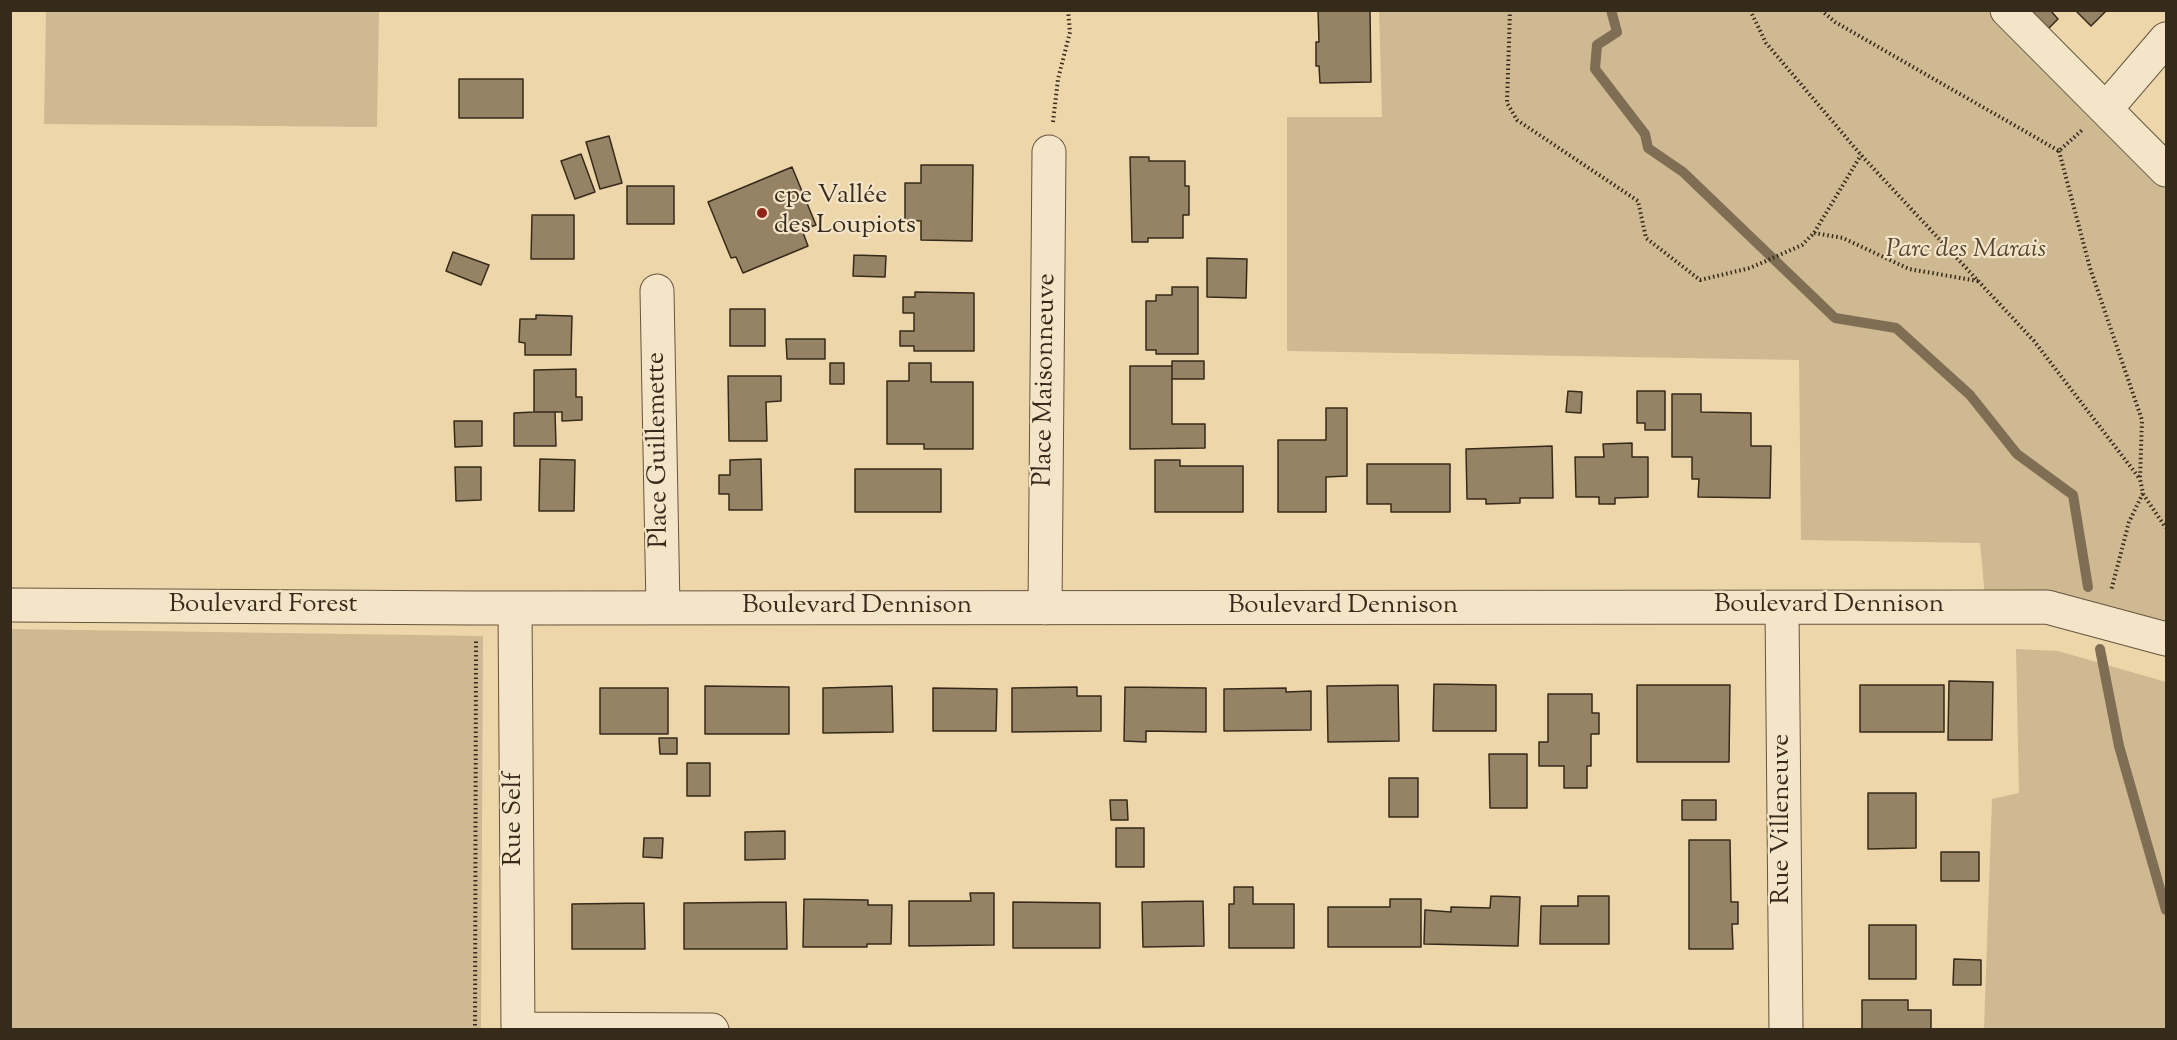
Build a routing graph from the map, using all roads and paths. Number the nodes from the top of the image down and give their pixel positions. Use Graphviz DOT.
graph roads {
  1 [pos="1068,10"];
  2 [pos="1510,10"];
  3 [pos="1749,10"];
  4 [pos="1821,10"];
  5 [pos="2007,10"];
  6 [pos="2166,39"];
  7 [pos="2106,109"];
  8 [pos="2059,151"];
  9 [pos="1049,152"];
  10 [pos="1861,155"];
  11 [pos="2166,170"];
  12 [pos="1814,233"];
  13 [pos="1978,281"];
  14 [pos="657,291"];
  15 [pos="2140,479"];
  16 [pos="2143,493"];
  17 [pos="2166,528"];
  18 [pos="10,605"];
  19 [pos="476,608"];
  20 [pos="515,608"];
  21 [pos="663,608"];
  22 [pos="1045,608"];
  23 [pos="1782,608"];
  24 [pos="2103,620"];
  25 [pos="2166,639"];
  26 [pos="475,1029"];
  27 [pos="518,1029"];
  28 [pos="712,1029"];
  29 [pos="1786,1029"];
  1 -- 9 [label="path"];
  2 -- 12 [label="path"];
  3 -- 10 [label="path"];
  4 -- 8 [label="path"];
  5 -- 7 [label="street"];
  6 -- 7 [label="street"];
  7 -- 8 [label="path"];
  7 -- 11 [label="street"];
  8 -- 15 [label="path"];
  9 -- 22 [label="street, Place Maisonneuve"];
  10 -- 12 [label="path"];
  10 -- 13 [label="path"];
  12 -- 13 [label="path"];
  13 -- 15 [label="path"];
  14 -- 21 [label="street, Place Guillemette"];
  15 -- 16 [label="path"];
  16 -- 17 [label="path"];
  16 -- 24 [label="path"];
  18 -- 19 [label="street, Boulevard Forest"];
  19 -- 20 [label="street, Boulevard Forest"];
  19 -- 26 [label="path, Rue Self"];
  20 -- 21 [label="street, Boulevard Dennison"];
  20 -- 27 [label="street, Rue Self"];
  21 -- 22 [label="street, Boulevard Dennison"];
  22 -- 23 [label="street, Boulevard Dennison"];
  23 -- 24 [label="street, Boulevard Dennison"];
  23 -- 29 [label="street, Rue Villeneuve"];
  24 -- 25 [label="street, Boulevard Dennison"];
  27 -- 28 [label="street"];
}
